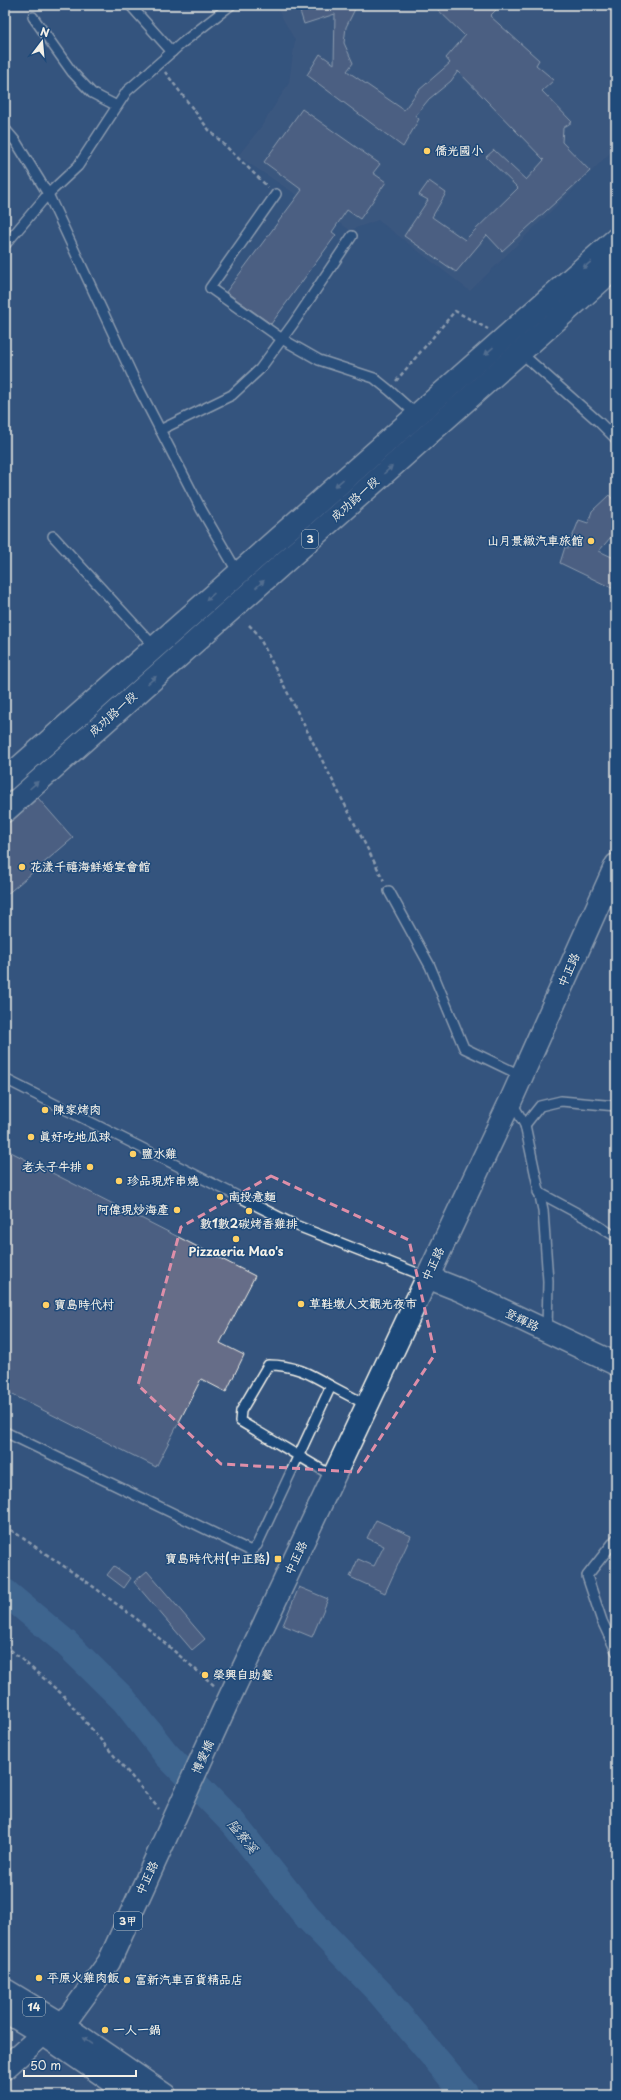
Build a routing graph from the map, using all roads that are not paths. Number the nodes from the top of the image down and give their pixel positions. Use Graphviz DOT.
graph roads {
  1 [pos="130,5"];
  2 [pos="231,5"];
  3 [pos="33,17"];
  4 [pos="172,52"];
  5 [pos="118,106"];
  6 [pos="5,129"];
  7 [pos="48,194"];
  8 [pos="276,194"];
  9 [pos="352,236"];
  10 [pos="616,239"];
  11 [pos="5,245"];
  12 [pos="616,267"];
  13 [pos="282,339"];
  14 [pos="513,344"];
  15 [pos="416,415"];
  16 [pos="160,430"];
  17 [pos="616,440"];
  18 [pos="53,536"];
  19 [pos="238,572"];
  20 [pos="240,601"];
  21 [pos="155,647"];
  22 [pos="5,780"];
  23 [pos="5,811"];
  24 [pos="616,866"];
  25 [pos="389,891"];
  26 [pos="522,1076"];
  27 [pos="5,1079"];
  28 [pos="511,1100"];
  29 [pos="616,1105"];
  30 [pos="525,1125"];
  31 [pos="538,1192"];
  32 [pos="616,1237"];
  33 [pos="427,1277"];
  34 [pos="547,1332"];
  35 [pos="616,1364"];
  36 [pos="331,1386"];
  37 [pos="367,1405"];
  38 [pos="5,1432"];
  39 [pos="300,1456"];
  40 [pos="334,1477"];
  41 [pos="616,1539"];
  42 [pos="616,1651"];
  43 [pos="228,1701"];
  44 [pos="175,1818"];
  45 [pos="5,1990"];
  46 [pos="5,2011"];
  47 [pos="63,2025"];
  48 [pos="43,2034"];
  49 [pos="5,2068"];
  50 [pos="132,2095"];
  51 [pos="165,2095"];
  1 -- 4 [label="lane"];
  2 -- 4 [label="lane"];
  3 -- 5 [label="lane"];
  4 -- 5 [label="lane"];
  5 -- 7 [label="lane"];
  6 -- 7 [label="lane"];
  7 -- 11 [label="lane"];
  7 -- 16 [label="lane"];
  8 -- 13 [label="lane"];
  9 -- 13 [label="lane"];
  10 -- 14 [label="main road, 成功路一段 / 3, one-way"];
  12 -- 14 [label="main road, 成功路一段 / 3"];
  13 -- 15 [label="lane"];
  13 -- 16 [label="lane"];
  14 -- 15 [label="main road, 成功路一段 / 3, one-way"];
  14 -- 17 [label="lane"];
  20 -- 14 [label="main road, 成功路一段 / 3, one-way"];
  15 -- 19 [label="main road, 成功路一段 / 3, one-way"];
  16 -- 19 [label="lane"];
  18 -- 21 [label="lane"];
  19 -- 20 [label="lane"];
  19 -- 21 [label="main road, 成功路一段 / 3, one-way"];
  23 -- 20 [label="main road, 成功路一段 / 3, one-way"];
  21 -- 22 [label="main road, 成功路一段 / 3"];
  24 -- 26 [label="main road, 中正路 / 3甲"];
  25 -- 26 [label="lane"];
  26 -- 28 [label="main road, 中正路 / 3甲"];
  27 -- 33 [label="lane"];
  28 -- 30 [label="lane"];
  28 -- 33 [label="main road, 中正路 / 3甲"];
  29 -- 30 [label="lane"];
  30 -- 31 [label="lane"];
  31 -- 32 [label="lane"];
  31 -- 34 [label="lane"];
  33 -- 34 [label="main road, 登輝路"];
  33 -- 37 [label="main road, 中正路 / 3甲"];
  34 -- 35 [label="main road, 登輝路"];
  36 -- 37 [label="lane"];
  36 -- 39 [label="lane"];
  36 -- 39 [label="lane"];
  37 -- 40 [label="main road, 中正路 / 3甲"];
  38 -- 39 [label="lane"];
  39 -- 40 [label="lane"];
  40 -- 43 [label="main road, 中正路 / 3甲"];
  41 -- 42 [label="lane"];
  43 -- 44 [label="main road, 博愛橋 / 3甲"];
  44 -- 47 [label="main road, 中正路 / 3甲"];
  45 -- 47 [label="main road, 14"];
  46 -- 48 [label="main road, 14"];
  47 -- 48 [label="main road, 中正路 / 3甲"];
  51 -- 47 [label="main road, 14, one-way"];
  48 -- 49 [label="main road, 中正路 / 3甲"];
  48 -- 50 [label="main road, 14"];
}
